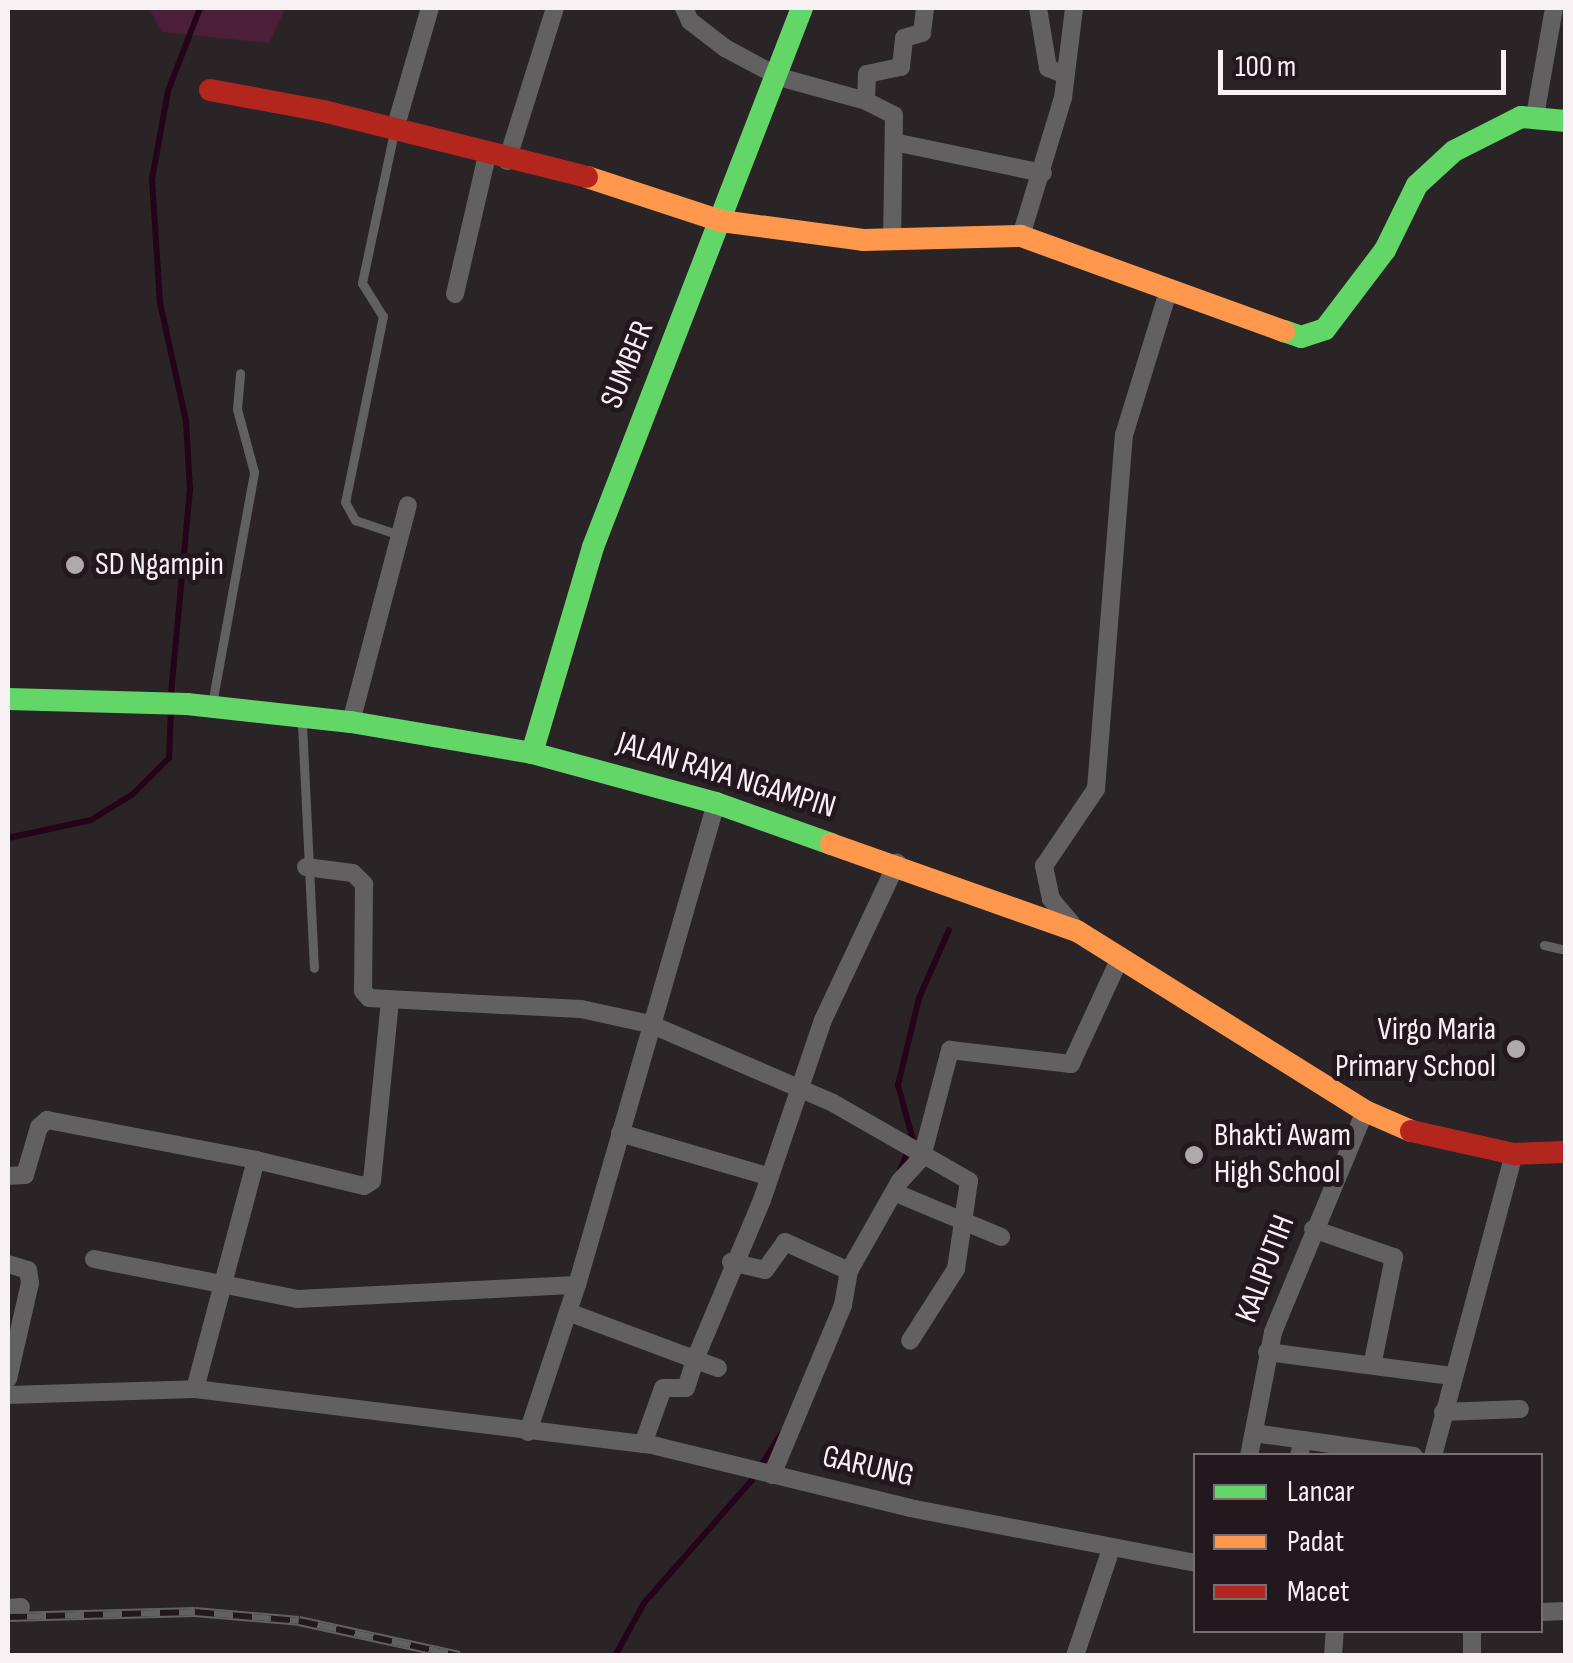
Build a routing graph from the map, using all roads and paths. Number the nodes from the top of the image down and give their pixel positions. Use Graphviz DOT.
graph roads {
  1 [pos="430,8"];
  2 [pos="555,8"];
  3 [pos="684,8"];
  4 [pos="802,8"];
  5 [pos="925,8"];
  6 [pos="1038,8"];
  7 [pos="1074,8"];
  8 [pos="1554,8"];
  9 [pos="1065,75"];
  10 [pos="780,78"];
  11 [pos="210,90"];
  12 [pos="866,101"];
  13 [pos="1535,116"];
  14 [pos="1566,121"];
  15 [pos="395,129"];
  16 [pos="894,142"];
  17 [pos="497,158"];
  18 [pos="1043,173"];
  19 [pos="721,221"];
  20 [pos="1022,236"];
  21 [pos="892,240"];
  22 [pos="1170,289"];
  23 [pos="455,294"];
  24 [pos="240,374"];
  25 [pos="408,505"];
  26 [pos="400,535"];
  27 [pos="8,698"];
  28 [pos="212,706"];
  29 [pos="301,716"];
  30 [pos="351,722"];
  31 [pos="532,753"];
  32 [pos="716,802"];
  33 [pos="897,863"];
  34 [pos="306,868"];
  35 [pos="1077,931"];
  36 [pos="1544,945"];
  37 [pos="1566,950"];
  38 [pos="1122,956"];
  39 [pos="314,968"];
  40 [pos="390,1001"];
  41 [pos="650,1024"];
  42 [pos="800,1087"];
  43 [pos="1365,1111"];
  44 [pos="620,1133"];
  45 [pos="1566,1152"];
  46 [pos="1514,1154"];
  47 [pos="922,1157"];
  48 [pos="256,1160"];
  49 [pos="8,1176"];
  50 [pos="770,1177"];
  51 [pos="896,1193"];
  52 [pos="964,1223"];
  53 [pos="1312,1229"];
  54 [pos="1001,1238"];
  55 [pos="94,1259"];
  56 [pos="731,1262"];
  57 [pos="8,1264"];
  58 [pos="844,1268"];
  59 [pos="577,1285"];
  60 [pos="224,1288"];
  61 [pos="568,1312"];
  62 [pos="910,1341"];
  63 [pos="1267,1352"];
  64 [pos="696,1359"];
  65 [pos="1373,1361"];
  66 [pos="718,1368"];
  67 [pos="1451,1376"];
  68 [pos="8,1379"];
  69 [pos="195,1389"];
  70 [pos="8,1395"];
  71 [pos="1520,1409"];
  72 [pos="1443,1412"];
  73 [pos="528,1432"];
  74 [pos="1254,1433"];
  75 [pos="643,1444"];
  76 [pos="1301,1448"];
  77 [pos="1250,1453"];
  78 [pos="1372,1453"];
  79 [pos="1434,1453"];
  80 [pos="772,1476"];
  81 [pos="1111,1549"];
  82 [pos="1193,1563"];
  83 [pos="1075,1656"];
  1 -- 15 [label="street"];
  2 -- 17 [label="street"];
  3 -- 10 [label="street"];
  4 -- 10 [label="street, SUMBER"];
  5 -- 12 [label="street"];
  6 -- 9 [label="street"];
  7 -- 9 [label="street"];
  8 -- 13 [label="street"];
  9 -- 18 [label="street"];
  10 -- 12 [label="street"];
  10 -- 19 [label="street, SUMBER"];
  11 -- 15 [label="street"];
  12 -- 16 [label="street"];
  13 -- 14 [label="street"];
  13 -- 22 [label="street"];
  15 -- 17 [label="street"];
  15 -- 26 [label="lane"];
  16 -- 18 [label="street"];
  16 -- 21 [label="street"];
  17 -- 19 [label="street"];
  17 -- 23 [label="street"];
  18 -- 20 [label="street"];
  19 -- 21 [label="street"];
  19 -- 31 [label="street, SUMBER"];
  20 -- 21 [label="street"];
  20 -- 22 [label="street"];
  22 -- 35 [label="street"];
  24 -- 28 [label="lane"];
  25 -- 26 [label="street"];
  26 -- 30 [label="street"];
  27 -- 28 [label="street, JALAN RAYA NGAMPIN"];
  28 -- 29 [label="street, JALAN RAYA NGAMPIN"];
  29 -- 30 [label="street, JALAN RAYA NGAMPIN"];
  29 -- 34 [label="lane"];
  30 -- 31 [label="street, JALAN RAYA NGAMPIN"];
  31 -- 32 [label="street, JALAN RAYA NGAMPIN"];
  32 -- 33 [label="street, JALAN RAYA NGAMPIN"];
  32 -- 41 [label="street"];
  33 -- 35 [label="street, JALAN RAYA NGAMPIN"];
  33 -- 42 [label="street"];
  34 -- 39 [label="lane"];
  34 -- 40 [label="street"];
  35 -- 38 [label="street, JALAN RAYA NGAMPIN"];
  36 -- 37 [label="lane"];
  38 -- 43 [label="street, JALAN RAYA NGAMPIN"];
  38 -- 47 [label="street"];
  40 -- 41 [label="street"];
  40 -- 48 [label="street"];
  41 -- 42 [label="street"];
  41 -- 44 [label="street"];
  42 -- 47 [label="street"];
  42 -- 50 [label="street"];
  43 -- 46 [label="street, JALAN RAYA NGAMPIN"];
  43 -- 53 [label="street, KALIPUTIH"];
  44 -- 50 [label="street"];
  44 -- 59 [label="street"];
  45 -- 46 [label="street, JALAN RAYA NGAMPIN"];
  46 -- 67 [label="street"];
  47 -- 51 [label="street"];
  47 -- 52 [label="street"];
  48 -- 49 [label="street"];
  48 -- 60 [label="street"];
  50 -- 56 [label="street"];
  51 -- 52 [label="street"];
  51 -- 58 [label="street"];
  52 -- 54 [label="street"];
  52 -- 62 [label="street"];
  53 -- 63 [label="street, KALIPUTIH"];
  53 -- 65 [label="street"];
  55 -- 60 [label="street"];
  56 -- 58 [label="street"];
  56 -- 64 [label="street"];
  57 -- 68 [label="street"];
  58 -- 80 [label="street"];
  59 -- 60 [label="street"];
  59 -- 61 [label="street"];
  60 -- 69 [label="street"];
  61 -- 64 [label="street"];
  61 -- 73 [label="street"];
  63 -- 65 [label="street"];
  63 -- 74 [label="street, KALIPUTIH"];
  64 -- 66 [label="street"];
  64 -- 75 [label="street"];
  65 -- 67 [label="street"];
  67 -- 72 [label="street"];
  69 -- 70 [label="street, GARUNG"];
  69 -- 73 [label="street, GARUNG"];
  71 -- 72 [label="street"];
  72 -- 79 [label="street"];
  73 -- 75 [label="street, GARUNG"];
  74 -- 76 [label="street"];
  74 -- 77 [label="street, KALIPUTIH"];
  75 -- 80 [label="street, GARUNG"];
  76 -- 78 [label="street"];
  80 -- 81 [label="street, GARUNG"];
  81 -- 82 [label="street, GARUNG"];
  81 -- 83 [label="street"];
}
